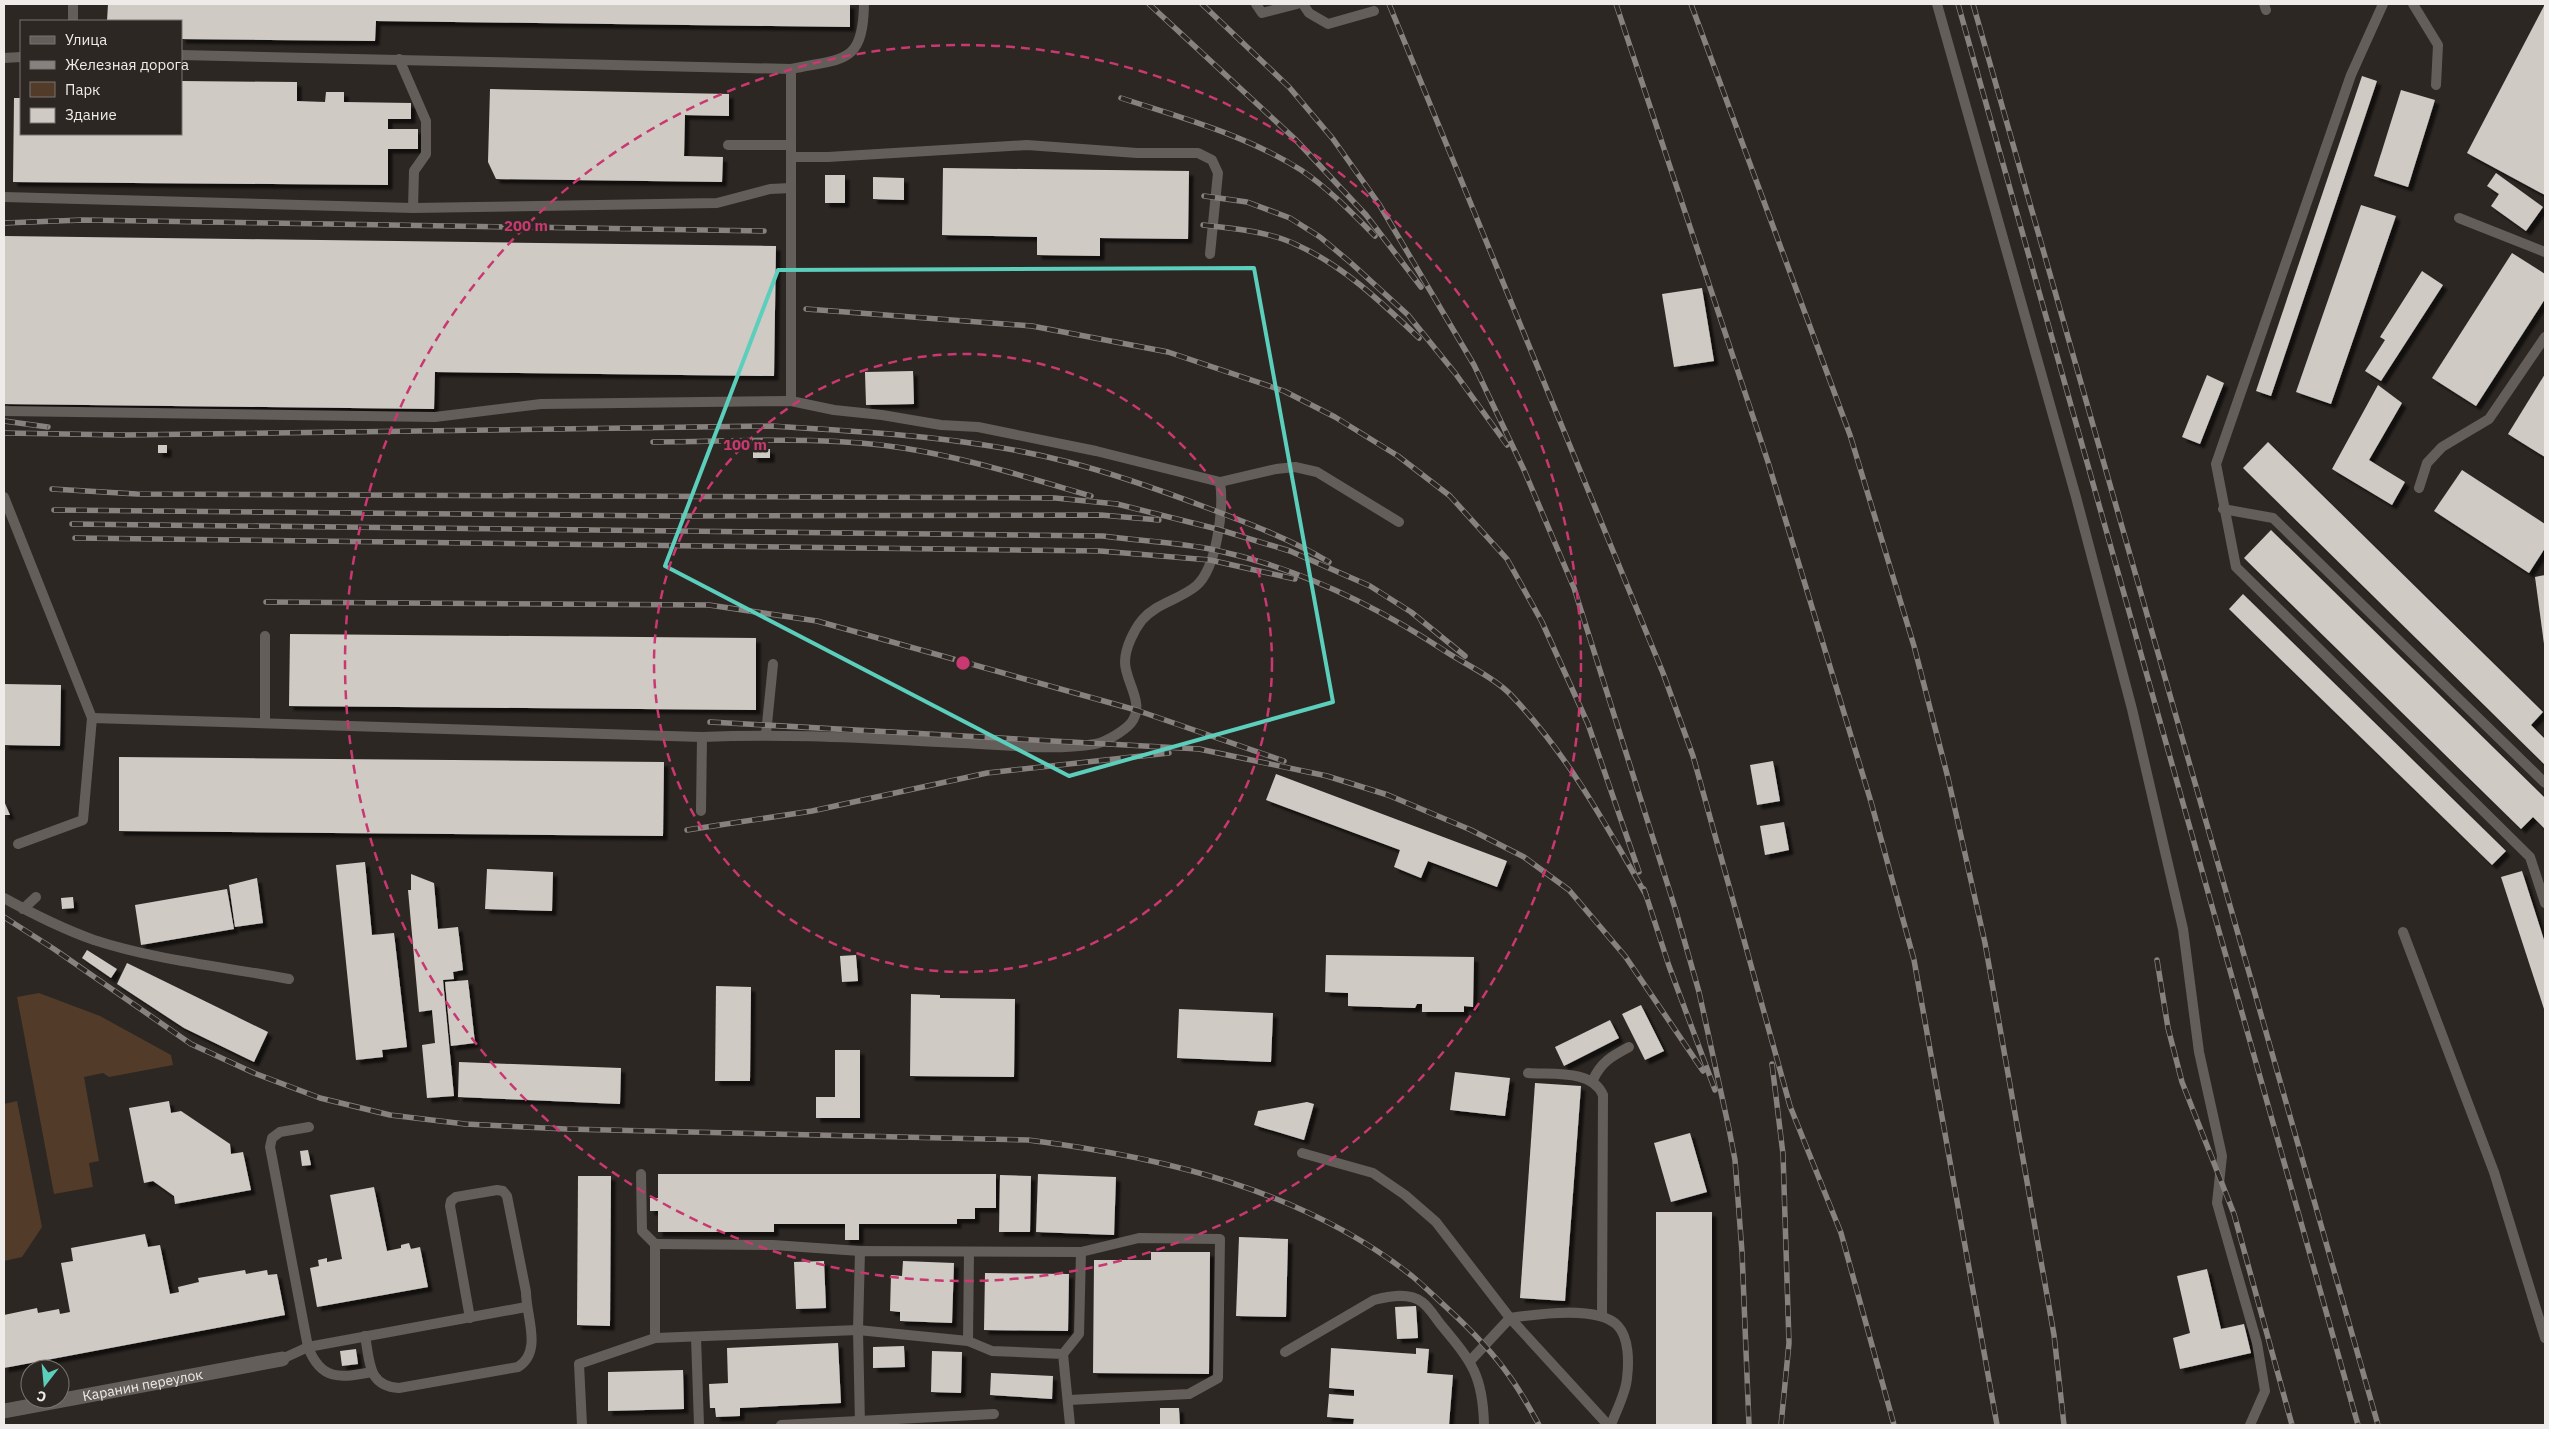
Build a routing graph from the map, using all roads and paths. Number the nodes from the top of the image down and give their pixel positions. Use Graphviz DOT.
graph roads {
  1 [pos="73,4"];
  2 [pos="864,4"];
  3 [pos="1256,4"];
  4 [pos="1297,4"];
  5 [pos="1303,4"];
  6 [pos="1937,4"];
  7 [pos="2384,4"];
  8 [pos="2413,4"];
  9 [pos="1374,12"];
  10 [pos="73,20"];
  11 [pos="182,55"];
  12 [pos="20,57"];
  13 [pos="4,58"];
  14 [pos="399,59"];
  15 [pos="791,69"];
  16 [pos="2436,85"];
  17 [pos="728,145"];
  18 [pos="791,145"];
  19 [pos="791,157"];
  20 [pos="791,188"];
  21 [pos="4,198"];
  22 [pos="413,208"];
  23 [pos="2459,218"];
  24 [pos="2545,252"];
  25 [pos="1210,254"];
  26 [pos="2545,337"];
  27 [pos="791,401"];
  28 [pos="4,412"];
  29 [pos="1220,482"];
  30 [pos="2419,488"];
  31 [pos="4,497"];
  32 [pos="2224,509"];
  33 [pos="1399,522"];
  34 [pos="265,636"];
  35 [pos="773,664"];
  36 [pos="92,718"];
  37 [pos="265,723"];
  38 [pos="766,734"];
  39 [pos="702,737"];
  40 [pos="2545,783"];
  41 [pos="701,811"];
  42 [pos="18,844"];
  43 [pos="4,898"];
  44 [pos="36,898"];
  45 [pos="2545,903"];
  46 [pos="23,909"];
  47 [pos="2403,932"];
  48 [pos="289,978"];
  49 [pos="1629,1047"];
  50 [pos="1528,1073"];
  51 [pos="1593,1080"];
  52 [pos="309,1127"];
  53 [pos="1302,1154"];
  54 [pos="641,1174"];
  55 [pos="655,1244"];
  56 [pos="860,1251"];
  57 [pos="969,1252"];
  58 [pos="1081,1252"];
  59 [pos="526,1307"];
  60 [pos="1602,1315"];
  61 [pos="470,1318"];
  62 [pos="1510,1318"];
  63 [pos="858,1330"];
  64 [pos="365,1336"];
  65 [pos="696,1337"];
  66 [pos="655,1338"];
  67 [pos="2545,1338"];
  68 [pos="968,1341"];
  69 [pos="308,1347"];
  70 [pos="1285,1352"];
  71 [pos="1063,1354"];
  72 [pos="282,1359"];
  73 [pos="1471,1360"];
  74 [pos="372,1372"];
  75 [pos="1069,1400"];
  76 [pos="4,1411"];
  77 [pos="994,1414"];
  78 [pos="860,1423"];
  79 [pos="582,1425"];
  80 [pos="699,1425"];
  81 [pos="781,1425"];
  82 [pos="1070,1425"];
  83 [pos="1484,1425"];
  84 [pos="1609,1425"];
  85 [pos="2250,1425"];
  1 -- 10 [label="lane"];
  2 -- 15 [label="lane"];
  3 -- 4 [label="lane"];
  5 -- 9 [label="lane"];
  6 -- 85 [label="lane"];
  7 -- 32 [label="lane"];
  8 -- 16 [label="lane"];
  11 -- 14 [label="lane"];
  12 -- 13 [label="lane"];
  14 -- 15 [label="lane"];
  14 -- 22 [label="lane"];
  15 -- 18 [label="lane"];
  17 -- 18 [label="lane"];
  18 -- 19 [label="lane"];
  19 -- 20 [label="lane"];
  19 -- 25 [label="lane"];
  20 -- 22 [label="lane"];
  20 -- 27 [label="lane"];
  21 -- 22 [label="lane"];
  23 -- 24 [label="lane"];
  26 -- 30 [label="lane"];
  27 -- 28 [label="lane"];
  27 -- 29 [label="lane"];
  29 -- 33 [label="lane"];
  29 -- 38 [label="lane"];
  31 -- 36 [label="lane"];
  32 -- 40 [label="lane"];
  32 -- 45 [label="lane"];
  34 -- 37 [label="lane"];
  35 -- 38 [label="lane"];
  36 -- 37 [label="lane"];
  36 -- 42 [label="lane"];
  37 -- 39 [label="lane"];
  38 -- 39 [label="lane"];
  39 -- 41 [label="lane"];
  43 -- 46 [label="lane"];
  44 -- 46 [label="lane"];
  46 -- 48 [label="lane"];
  47 -- 67 [label="lane"];
  49 -- 51 [label="lane"];
  50 -- 51 [label="lane"];
  51 -- 60 [label="lane"];
  52 -- 69 [label="lane"];
  53 -- 62 [label="lane"];
  54 -- 55 [label="lane"];
  55 -- 56 [label="lane"];
  55 -- 66 [label="lane"];
  56 -- 57 [label="lane"];
  56 -- 63 [label="lane"];
  57 -- 58 [label="lane"];
  57 -- 68 [label="lane"];
  58 -- 71 [label="lane"];
  58 -- 75 [label="lane"];
  59 -- 61 [label="lane"];
  59 -- 61 [label="lane"];
  59 -- 74 [label="lane"];
  60 -- 62 [label="lane"];
  60 -- 84 [label="lane"];
  61 -- 64 [label="lane"];
  62 -- 73 [label="lane"];
  62 -- 84 [label="lane"];
  63 -- 65 [label="lane"];
  63 -- 68 [label="lane"];
  63 -- 78 [label="lane"];
  64 -- 69 [label="lane"];
  64 -- 74 [label="lane"];
  65 -- 66 [label="lane"];
  65 -- 80 [label="lane"];
  66 -- 79 [label="lane"];
  68 -- 71 [label="lane"];
  69 -- 72 [label="lane"];
  69 -- 74 [label="lane"];
  70 -- 73 [label="lane"];
  71 -- 75 [label="lane"];
  72 -- 76 [label="street, Каранин переулок"];
  73 -- 83 [label="lane"];
  75 -- 82 [label="lane"];
  77 -- 78 [label="lane"];
  78 -- 81 [label="lane"];
}
